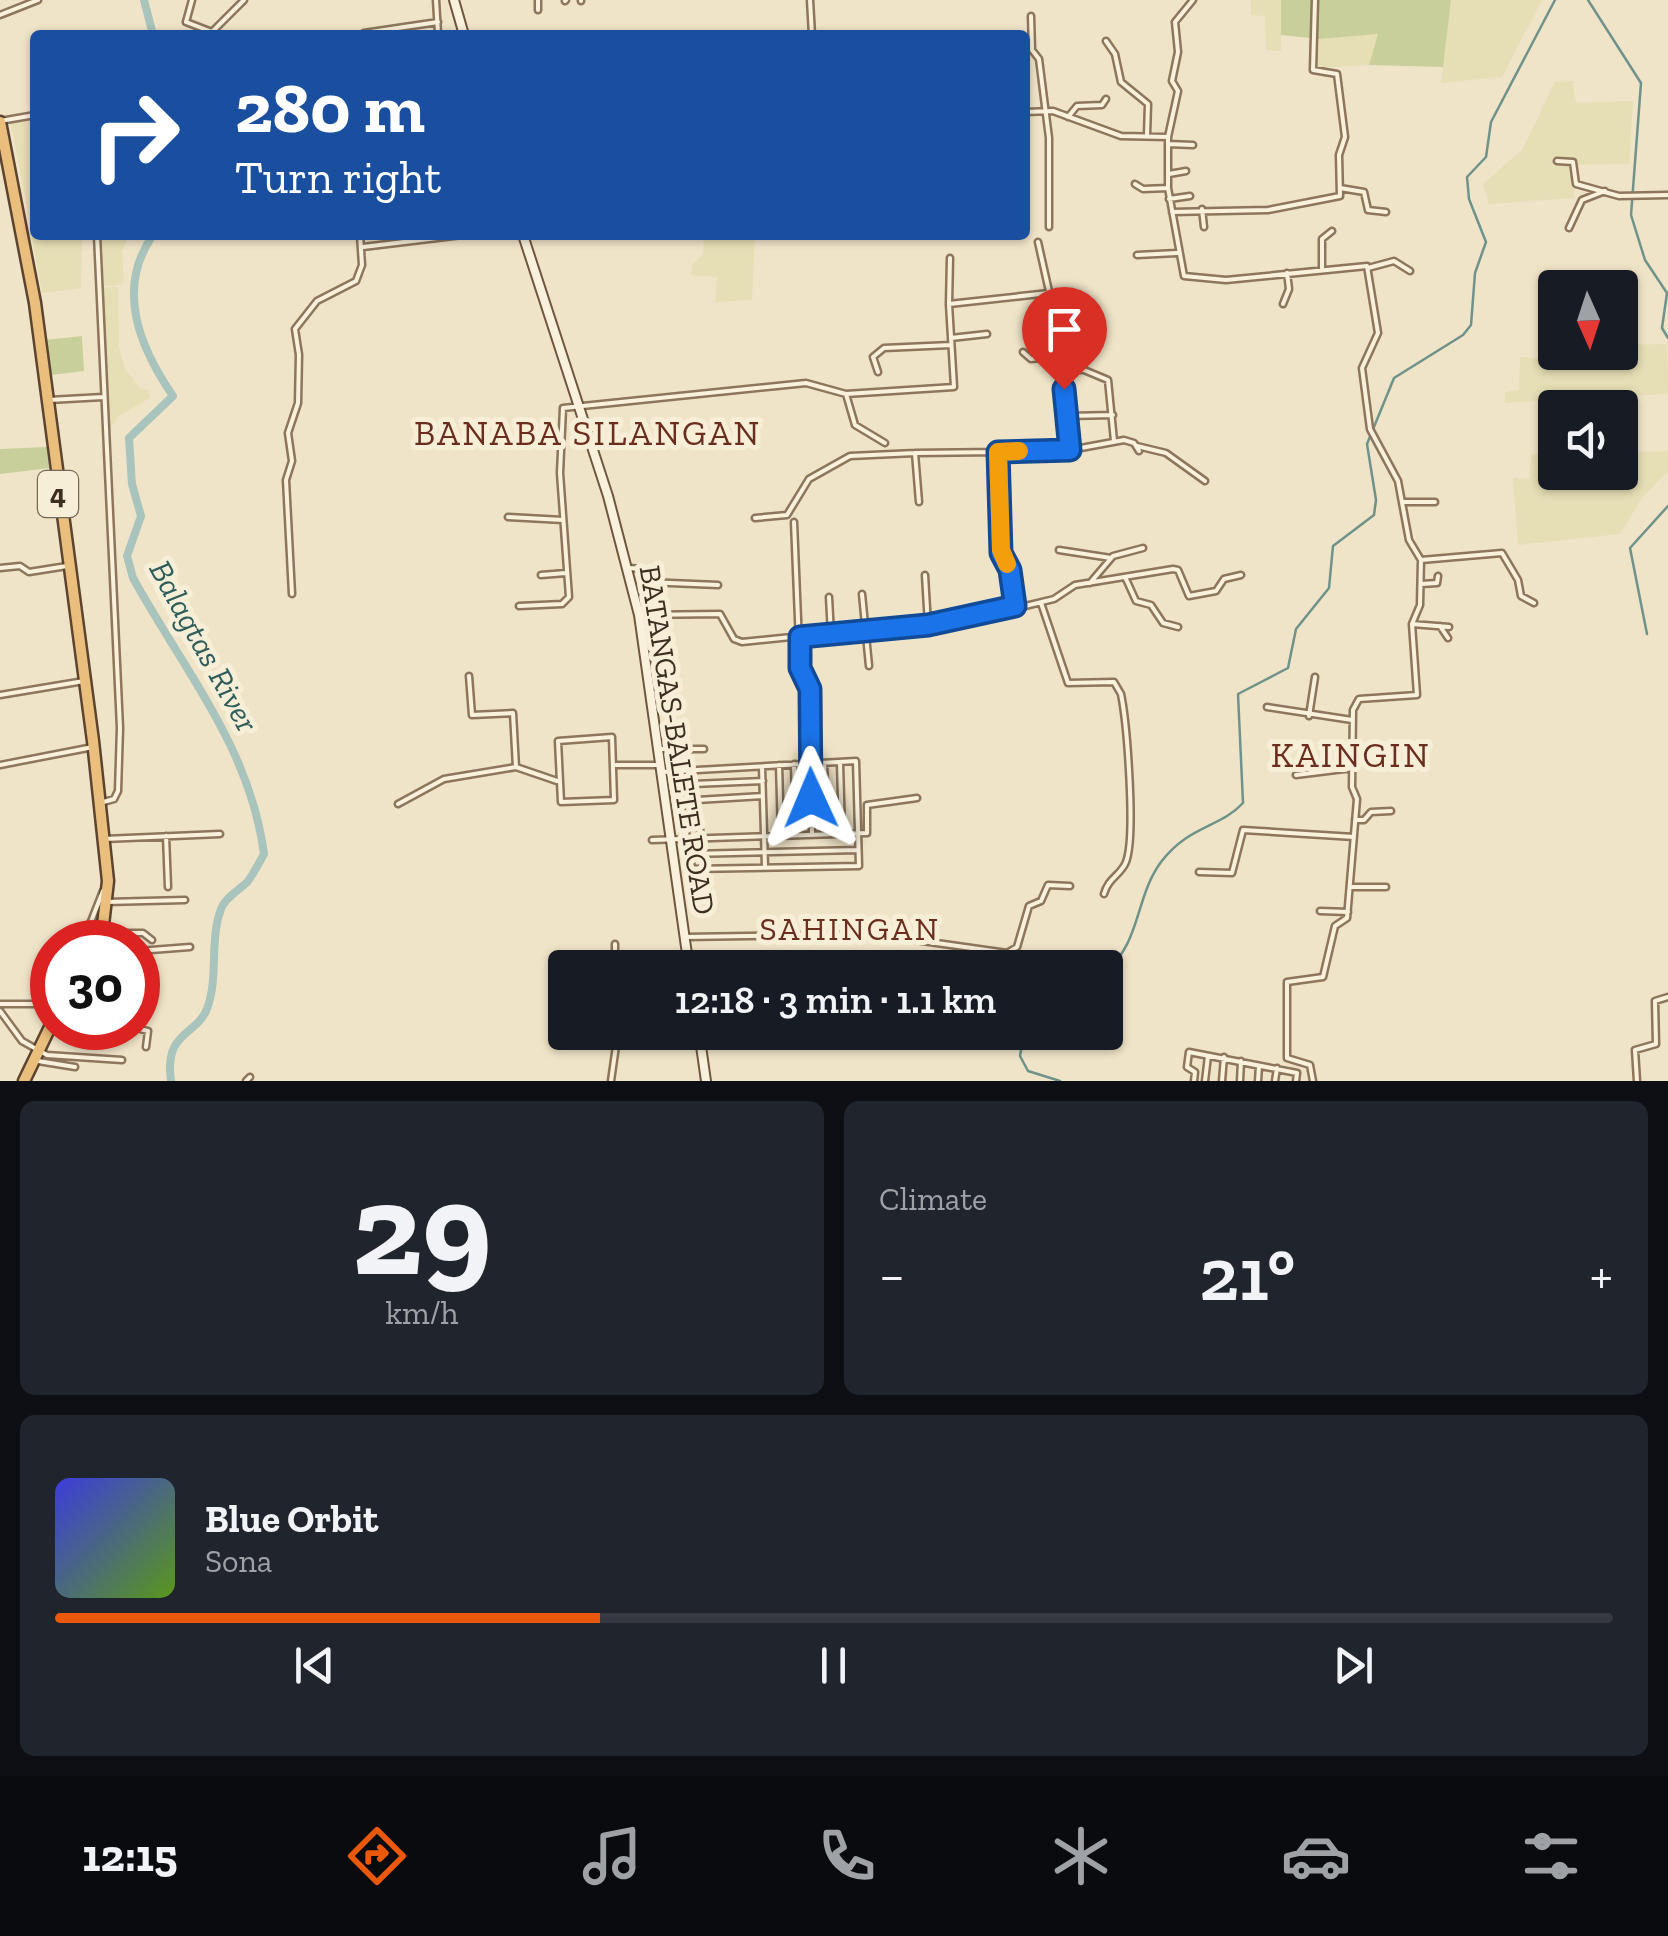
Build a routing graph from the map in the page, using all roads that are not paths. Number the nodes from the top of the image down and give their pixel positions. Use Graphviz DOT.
graph roads {
  1 [pos="38,0"];
  2 [pos="192,0"];
  3 [pos="244,0"];
  4 [pos="436,0"];
  5 [pos="454,0"];
  6 [pos="538,0"];
  7 [pos="810,0"];
  8 [pos="1193,0"];
  9 [pos="1315,0"];
  10 [pos="538,10"];
  11 [pos="0,15"];
  12 [pos="1032,16"];
  13 [pos="438,22"];
  14 [pos="203,30"];
  15 [pos="215,30"];
  16 [pos="384,30"];
  17 [pos="438,30"];
  18 [pos="463,30"];
  19 [pos="812,30"];
  20 [pos="1106,41"];
  21 [pos="1106,99"];
  22 [pos="1030,112"];
  23 [pos="1045,112"];
  24 [pos="30,116"];
  25 [pos="1068,117"];
  26 [pos="0,121"];
  27 [pos="1147,135"];
  28 [pos="1168,141"];
  29 [pos="1193,145"];
  30 [pos="1556,162"];
  31 [pos="1186,171"];
  32 [pos="1168,174"];
  33 [pos="1135,184"];
  34 [pos="1168,188"];
  35 [pos="1340,188"];
  36 [pos="1605,191"];
  37 [pos="1668,195"];
  38 [pos="1190,196"];
  39 [pos="1170,198"];
  40 [pos="1202,208"];
  41 [pos="1172,212"];
  42 [pos="1386,212"];
  43 [pos="1049,227"];
  44 [pos="1204,227"];
  45 [pos="1569,228"];
  46 [pos="1332,231"];
  47 [pos="96,240"];
  48 [pos="361,240"];
  49 [pos="420,240"];
  50 [pos="525,240"];
  51 [pos="1038,242"];
  52 [pos="362,247"];
  53 [pos="1177,253"];
  54 [pos="1138,255"];
  55 [pos="950,258"];
  56 [pos="1322,268"];
  57 [pos="1368,268"];
  58 [pos="1410,271"];
  59 [pos="1287,273"];
  60 [pos="1049,293"];
  61 [pos="949,304"];
  62 [pos="1282,304"];
  63 [pos="987,334"];
  64 [pos="951,338"];
  65 [pos="952,345"];
  66 [pos="1023,352"];
  67 [pos="1060,356"];
  68 [pos="1062,370"];
  69 [pos="878,372"];
  70 [pos="846,394"];
  71 [pos="104,398"];
  72 [pos="46,400"];
  73 [pos="578,404"];
  74 [pos="1113,415"];
  75 [pos="1067,416"];
  76 [pos="1114,441"];
  77 [pos="886,442"];
  78 [pos="1070,450"];
  79 [pos="998,452"];
  80 [pos="915,453"];
  81 [pos="1204,481"];
  82 [pos="919,502"];
  83 [pos="1403,502"];
  84 [pos="1436,502"];
  85 [pos="508,517"];
  86 [pos="755,518"];
  87 [pos="562,520"];
  88 [pos="794,522"];
  89 [pos="1143,548"];
  90 [pos="1059,550"];
  91 [pos="1111,558"];
  92 [pos="1421,560"];
  93 [pos="68,566"];
  94 [pos="0,568"];
  95 [pos="628,568"];
  96 [pos="568,573"];
  97 [pos="541,574"];
  98 [pos="925,575"];
  99 [pos="1241,575"];
  100 [pos="1438,576"];
  101 [pos="1126,579"];
  102 [pos="1090,583"];
  103 [pos="1421,584"];
  104 [pos="718,585"];
  105 [pos="292,594"];
  106 [pos="862,594"];
  107 [pos="829,597"];
  108 [pos="1041,602"];
  109 [pos="1534,603"];
  110 [pos="520,606"];
  111 [pos="1015,606"];
  112 [pos="639,614"];
  113 [pos="1412,624"];
  114 [pos="928,625"];
  115 [pos="1440,626"];
  116 [pos="1178,627"];
  117 [pos="1448,627"];
  118 [pos="867,632"];
  119 [pos="831,635"];
  120 [pos="800,637"];
  121 [pos="1448,638"];
  122 [pos="869,666"];
  123 [pos="469,676"];
  124 [pos="1314,677"];
  125 [pos="84,680"];
  126 [pos="0,695"];
  127 [pos="1267,707"];
  128 [pos="1309,716"];
  129 [pos="1352,720"];
  130 [pos="94,748"];
  131 [pos="704,749"];
  132 [pos="656,750"];
  133 [pos="1352,757"];
  134 [pos="1390,758"];
  135 [pos="824,762"];
  136 [pos="840,762"];
  137 [pos="810,763"];
  138 [pos="794,764"];
  139 [pos="0,765"];
  140 [pos="616,765"];
  141 [pos="779,765"];
  142 [pos="762,766"];
  143 [pos="516,767"];
  144 [pos="1352,768"];
  145 [pos="659,769"];
  146 [pos="690,769"];
  147 [pos="676,771"];
  148 [pos="1296,775"];
  149 [pos="557,781"];
  150 [pos="762,781"];
  151 [pos="693,784"];
  152 [pos="762,796"];
  153 [pos="917,798"];
  154 [pos="696,800"];
  155 [pos="100,804"];
  156 [pos="398,804"];
  157 [pos="1391,812"];
  158 [pos="1355,820"];
  159 [pos="812,833"];
  160 [pos="827,833"];
  161 [pos="842,833"];
  162 [pos="858,833"];
  163 [pos="220,834"];
  164 [pos="781,834"];
  165 [pos="796,834"];
  166 [pos="764,835"];
  167 [pos="166,836"];
  168 [pos="702,837"];
  169 [pos="670,838"];
  170 [pos="687,838"];
  171 [pos="1354,838"];
  172 [pos="104,839"];
  173 [pos="652,840"];
  174 [pos="858,850"];
  175 [pos="764,852"];
  176 [pos="690,854"];
  177 [pos="765,867"];
  178 [pos="1199,872"];
  179 [pos="108,881"];
  180 [pos="1070,886"];
  181 [pos="168,887"];
  182 [pos="1350,887"];
  183 [pos="1386,887"];
  184 [pos="1104,894"];
  185 [pos="185,900"];
  186 [pos="106,902"];
  187 [pos="1320,911"];
  188 [pos="1348,912"];
  189 [pos="92,920"];
  190 [pos="102,920"];
  191 [pos="685,937"];
  192 [pos="614,944"];
  193 [pos="190,946"];
  194 [pos="160,949"];
  195 [pos="614,950"];
  196 [pos="686,950"];
  197 [pos="1668,997"];
  198 [pos="30,1005"];
  199 [pos="0,1007"];
  200 [pos="38,1050"];
  201 [pos="615,1050"];
  202 [pos="702,1050"];
  203 [pos="1208,1054"];
  204 [pos="36,1055"];
  205 [pos="1224,1057"];
  206 [pos="122,1060"];
  207 [pos="1242,1060"];
  208 [pos="1260,1064"];
  209 [pos="75,1068"];
  210 [pos="1277,1068"];
  211 [pos="24,1081"];
  212 [pos="611,1081"];
  213 [pos="706,1081"];
  214 [pos="1194,1081"];
  215 [pos="1205,1081"];
  216 [pos="1222,1081"];
  217 [pos="1240,1081"];
  218 [pos="1258,1081"];
  219 [pos="1276,1081"];
  220 [pos="1296,1081"];
  221 [pos="1312,1081"];
  222 [pos="1636,1081"];
  1 -- 11 [label="street"];
  2 -- 14 [label="street"];
  3 -- 15 [label="street"];
  4 -- 13 [label="street"];
  5 -- 18 [label="main road"];
  6 -- 10 [label="street"];
  7 -- 19 [label="street"];
  8 -- 28 [label="street"];
  9 -- 35 [label="street"];
  12 -- 23 [label="street"];
  13 -- 16 [label="street"];
  13 -- 17 [label="street"];
  20 -- 27 [label="street"];
  21 -- 25 [label="street"];
  22 -- 23 [label="street"];
  23 -- 25 [label="street"];
  23 -- 43 [label="street"];
  24 -- 26 [label="street"];
  25 -- 27 [label="street"];
  26 -- 72 [label="highway, 4"];
  27 -- 28 [label="street"];
  28 -- 29 [label="street"];
  28 -- 32 [label="street"];
  30 -- 36 [label="street"];
  31 -- 32 [label="street"];
  32 -- 34 [label="street"];
  33 -- 34 [label="street"];
  34 -- 39 [label="street"];
  35 -- 40 [label="street"];
  35 -- 42 [label="street"];
  36 -- 37 [label="street"];
  36 -- 45 [label="street"];
  38 -- 39 [label="street"];
  39 -- 41 [label="street"];
  40 -- 41 [label="street"];
  40 -- 44 [label="street"];
  41 -- 53 [label="street"];
  46 -- 56 [label="street"];
  47 -- 71 [label="street"];
  48 -- 52 [label="street"];
  49 -- 52 [label="street"];
  50 -- 73 [label="main road, BATANGAS-BALETE ROAD"];
  51 -- 60 [label="street"];
  52 -- 105 [label="street"];
  53 -- 54 [label="street"];
  53 -- 59 [label="street"];
  55 -- 61 [label="street"];
  56 -- 57 [label="street"];
  56 -- 59 [label="street"];
  57 -- 58 [label="street"];
  57 -- 83 [label="street"];
  59 -- 62 [label="street"];
  60 -- 61 [label="street"];
  60 -- 67 [label="street"];
  61 -- 64 [label="street"];
  63 -- 64 [label="street"];
  64 -- 65 [label="street"];
  65 -- 69 [label="street"];
  65 -- 70 [label="street"];
  66 -- 67 [label="street"];
  67 -- 68 [label="street"];
  68 -- 74 [label="street"];
  68 -- 75 [label="street"];
  70 -- 73 [label="street"];
  70 -- 77 [label="street"];
  71 -- 72 [label="street"];
  71 -- 155 [label="street"];
  72 -- 93 [label="highway, 4"];
  73 -- 87 [label="street"];
  73 -- 95 [label="main road, BATANGAS-BALETE ROAD"];
  74 -- 75 [label="street"];
  74 -- 76 [label="street"];
  75 -- 78 [label="street"];
  76 -- 78 [label="street"];
  76 -- 81 [label="street"];
  78 -- 79 [label="street"];
  79 -- 80 [label="street"];
  79 -- 111 [label="street"];
  80 -- 82 [label="street"];
  80 -- 86 [label="street"];
  83 -- 84 [label="street"];
  83 -- 92 [label="street"];
  85 -- 87 [label="street"];
  87 -- 96 [label="street"];
  88 -- 120 [label="street"];
  89 -- 91 [label="street"];
  90 -- 91 [label="street"];
  91 -- 102 [label="street"];
  92 -- 103 [label="street"];
  92 -- 109 [label="street"];
  93 -- 94 [label="street"];
  93 -- 125 [label="highway, 4"];
  95 -- 104 [label="street"];
  95 -- 112 [label="main road, BATANGAS-BALETE ROAD"];
  96 -- 97 [label="street"];
  96 -- 110 [label="street"];
  98 -- 114 [label="street"];
  99 -- 101 [label="street"];
  100 -- 103 [label="street"];
  101 -- 102 [label="street"];
  101 -- 116 [label="street"];
  102 -- 108 [label="street"];
  103 -- 113 [label="street"];
  106 -- 118 [label="street"];
  107 -- 119 [label="street"];
  108 -- 111 [label="street"];
  108 -- 184 [label="street"];
  111 -- 114 [label="street"];
  112 -- 120 [label="street"];
  112 -- 132 [label="main road, BATANGAS-BALETE ROAD"];
  113 -- 115 [label="street"];
  113 -- 129 [label="street"];
  114 -- 118 [label="street"];
  115 -- 117 [label="street"];
  115 -- 121 [label="street"];
  118 -- 119 [label="street"];
  118 -- 122 [label="street"];
  119 -- 120 [label="street"];
  120 -- 137 [label="street"];
  123 -- 143 [label="street"];
  124 -- 128 [label="street"];
  125 -- 126 [label="street"];
  125 -- 130 [label="highway, 4"];
  127 -- 128 [label="street"];
  128 -- 129 [label="street"];
  129 -- 133 [label="street"];
  130 -- 139 [label="street"];
  130 -- 155 [label="highway, 4"];
  131 -- 132 [label="street"];
  132 -- 145 [label="main road, BATANGAS-BALETE ROAD"];
  133 -- 134 [label="street"];
  133 -- 144 [label="street"];
  135 -- 136 [label="street"];
  135 -- 137 [label="street"];
  135 -- 160 [label="street"];
  136 -- 161 [label="street"];
  136 -- 162 [label="street"];
  137 -- 138 [label="street"];
  137 -- 159 [label="street"];
  138 -- 141 [label="street"];
  138 -- 165 [label="street"];
  140 -- 145 [label="street"];
  140 -- 149 [label="street"];
  140 -- 149 [label="street"];
  141 -- 142 [label="street"];
  141 -- 164 [label="street"];
  142 -- 146 [label="street"];
  142 -- 150 [label="street"];
  143 -- 149 [label="street"];
  143 -- 156 [label="street"];
  144 -- 148 [label="street"];
  144 -- 158 [label="street"];
  145 -- 147 [label="street"];
  145 -- 169 [label="main road, BATANGAS-BALETE ROAD"];
  146 -- 147 [label="street"];
  146 -- 151 [label="street"];
  147 -- 170 [label="street"];
  150 -- 151 [label="street"];
  150 -- 152 [label="street"];
  151 -- 154 [label="street"];
  152 -- 154 [label="street"];
  152 -- 166 [label="street"];
  153 -- 162 [label="street"];
  154 -- 168 [label="street"];
  155 -- 172 [label="highway, 4"];
  157 -- 158 [label="street"];
  158 -- 171 [label="street"];
  159 -- 160 [label="street"];
  159 -- 165 [label="street"];
  160 -- 161 [label="street"];
  161 -- 162 [label="street"];
  162 -- 174 [label="street"];
  163 -- 167 [label="street"];
  164 -- 165 [label="street"];
  164 -- 166 [label="street"];
  166 -- 168 [label="street"];
  166 -- 175 [label="street"];
  167 -- 172 [label="street"];
  167 -- 181 [label="street"];
  168 -- 170 [label="street"];
  169 -- 170 [label="street"];
  169 -- 173 [label="street"];
  169 -- 191 [label="main road, BATANGAS-BALETE ROAD"];
  170 -- 176 [label="street"];
  171 -- 178 [label="street"];
  171 -- 182 [label="street"];
  172 -- 179 [label="highway, 4"];
  174 -- 175 [label="street"];
  174 -- 177 [label="street"];
  175 -- 176 [label="street"];
  175 -- 177 [label="street"];
  176 -- 177 [label="street"];
  179 -- 186 [label="highway, 4"];
  179 -- 189 [label="street"];
  180 -- 191 [label="street"];
  182 -- 183 [label="street"];
  182 -- 188 [label="street"];
  185 -- 186 [label="street"];
  186 -- 190 [label="highway, 4"];
  187 -- 188 [label="street"];
  188 -- 221 [label="street"];
  191 -- 196 [label="main road, BATANGAS-BALETE ROAD"];
  192 -- 195 [label="street"];
  193 -- 194 [label="street"];
  197 -- 222 [label="street"];
  198 -- 199 [label="street"];
  199 -- 204 [label="street"];
  200 -- 204 [label="highway"];
  201 -- 212 [label="street"];
  202 -- 213 [label="main road"];
  203 -- 205 [label="street"];
  203 -- 214 [label="street"];
  203 -- 215 [label="street"];
  204 -- 206 [label="street"];
  204 -- 209 [label="street"];
  204 -- 211 [label="highway"];
  205 -- 207 [label="street"];
  205 -- 216 [label="street"];
  207 -- 208 [label="street"];
  207 -- 217 [label="street"];
  208 -- 210 [label="street"];
  208 -- 218 [label="street"];
  210 -- 219 [label="street"];
  210 -- 220 [label="street"];
}
